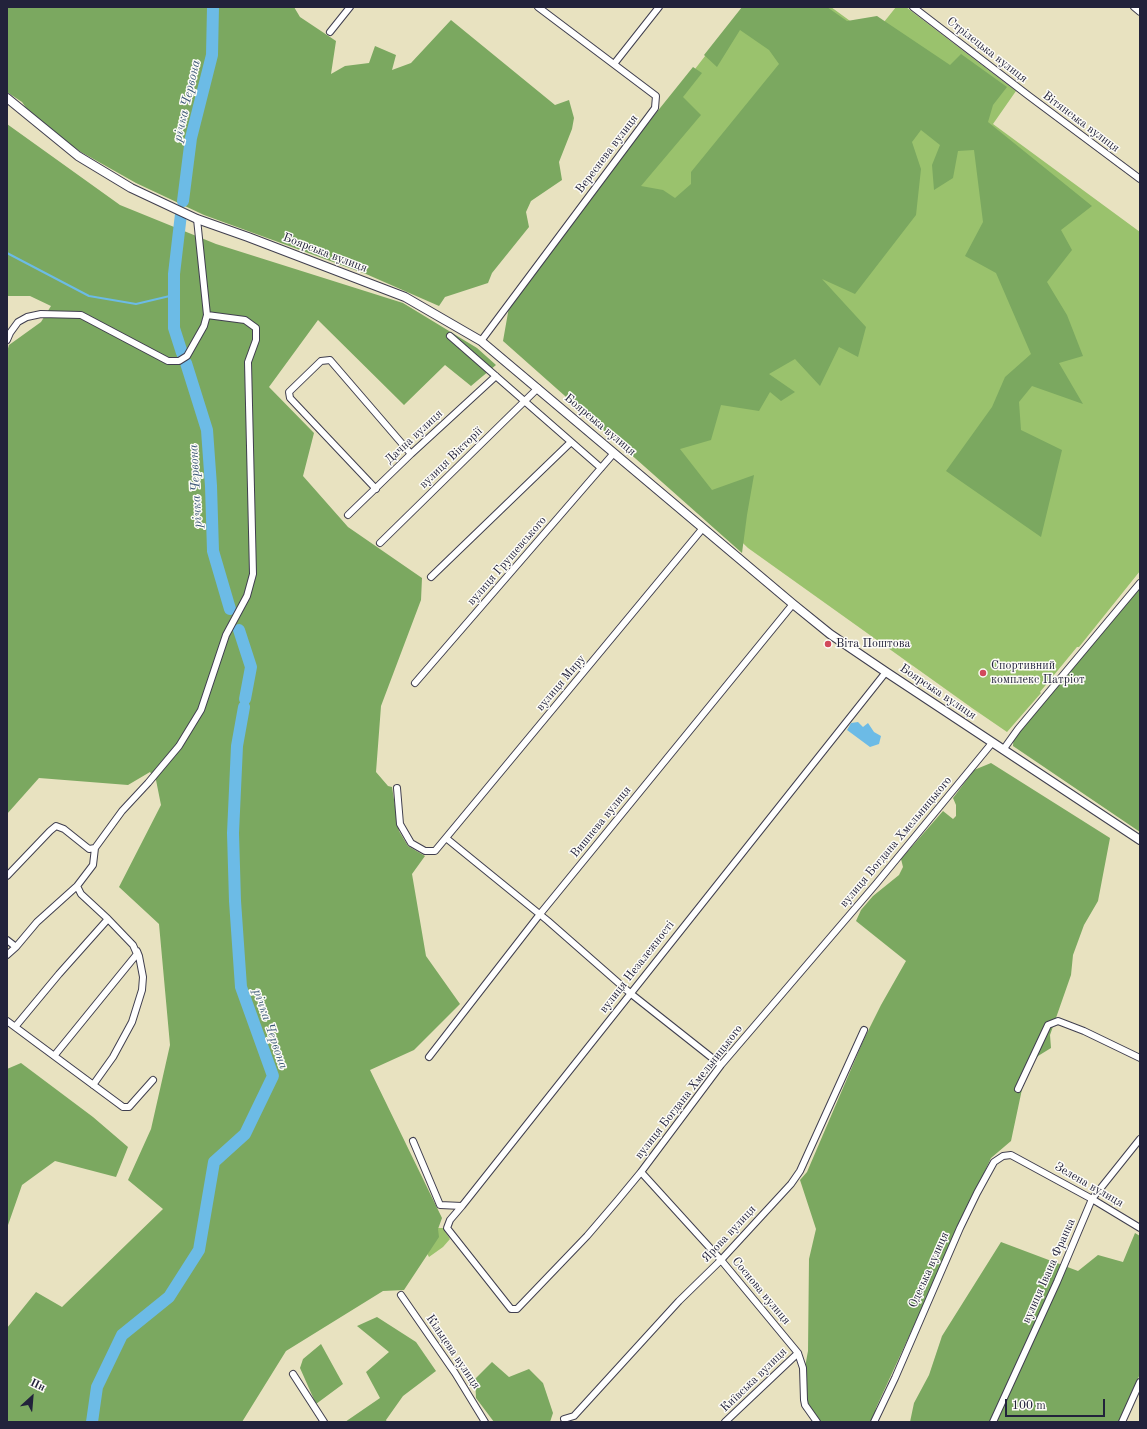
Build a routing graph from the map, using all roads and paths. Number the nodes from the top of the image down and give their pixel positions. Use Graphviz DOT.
graph roads {
  1 [pos="350,7"];
  2 [pos="538,7"];
  3 [pos="660,7"];
  4 [pos="913,7"];
  5 [pos="1134,7"];
  6 [pos="1140,12"];
  7 [pos="330,32"];
  8 [pos="614,64"];
  9 [pos="1029,96"];
  10 [pos="7,98"];
  11 [pos="1140,179"];
  12 [pos="197,219"];
  13 [pos="207,315"];
  14 [pos="450,336"];
  15 [pos="7,340"];
  16 [pos="482,341"];
  17 [pos="496,376"];
  18 [pos="538,388"];
  19 [pos="525,401"];
  20 [pos="571,442"];
  21 [pos="614,453"];
  22 [pos="411,454"];
  23 [pos="601,468"];
  24 [pos="376,489"];
  25 [pos="348,515"];
  26 [pos="704,528"];
  27 [pos="380,543"];
  28 [pos="431,577"];
  29 [pos="1140,583"];
  30 [pos="793,604"];
  31 [pos="886,672"];
  32 [pos="415,683"];
  33 [pos="992,743"];
  34 [pos="1003,750"];
  35 [pos="398,788"];
  36 [pos="446,838"];
  37 [pos="1140,840"];
  38 [pos="95,848"];
  39 [pos="7,876"];
  40 [pos="77,886"];
  41 [pos="540,914"];
  42 [pos="108,919"];
  43 [pos="7,940"];
  44 [pos="16,948"];
  45 [pos="136,950"];
  46 [pos="7,955"];
  47 [pos="630,993"];
  48 [pos="7,1021"];
  49 [pos="15,1027"];
  50 [pos="864,1030"];
  51 [pos="54,1056"];
  52 [pos="429,1057"];
  53 [pos="1140,1058"];
  54 [pos="721,1065"];
  55 [pos="153,1080"];
  56 [pos="93,1085"];
  57 [pos="1018,1089"];
  58 [pos="1140,1139"];
  59 [pos="413,1141"];
  60 [pos="1026,1163"];
  61 [pos="641,1172"];
  62 [pos="1092,1199"];
  63 [pos="462,1206"];
  64 [pos="1140,1228"];
  65 [pos="721,1260"];
  66 [pos="401,1295"];
  67 [pos="798,1353"];
  68 [pos="292,1374"];
  69 [pos="1140,1382"];
  70 [pos="564,1419"];
  71 [pos="324,1422"];
  72 [pos="485,1422"];
  73 [pos="726,1422"];
  74 [pos="817,1422"];
  75 [pos="874,1422"];
  76 [pos="993,1422"];
  77 [pos="1122,1422"];
  1 -- 7 [label="street"];
  2 -- 8 [label="street, Вереснева вулиця"];
  3 -- 8 [label="street"];
  4 -- 9 [label="street, Стрілецька вулиця"];
  5 -- 6 [label="street"];
  8 -- 16 [label="street, Вереснева вулиця"];
  9 -- 11 [label="street, Вітянська вулиця"];
  10 -- 12 [label="street, Боярська вулиця"];
  12 -- 13 [label="street"];
  12 -- 16 [label="street, Боярська вулиця"];
  13 -- 15 [label="street"];
  13 -- 38 [label="street"];
  14 -- 17 [label="street"];
  16 -- 18 [label="street, Боярська вулиця"];
  17 -- 19 [label="street"];
  17 -- 22 [label="street, Дачна вулиця"];
  18 -- 19 [label="street, вулиця Вікторії"];
  18 -- 21 [label="street, Боярська вулиця"];
  19 -- 20 [label="street"];
  19 -- 27 [label="street, вулиця Вікторії"];
  20 -- 23 [label="street"];
  20 -- 28 [label="street"];
  21 -- 23 [label="street, вулиця Грушевського"];
  21 -- 26 [label="street, Боярська вулиця"];
  22 -- 24 [label="street, Дачна вулиця"];
  22 -- 24 [label="street"];
  23 -- 32 [label="street, вулиця Грушевського"];
  24 -- 25 [label="street, Дачна вулиця"];
  26 -- 30 [label="street, Боярська вулиця"];
  26 -- 36 [label="street, вулиця Миру"];
  29 -- 34 [label="street"];
  30 -- 31 [label="street, Боярська вулиця"];
  30 -- 41 [label="street, Вишнева вулиця"];
  31 -- 33 [label="street, Боярська вулиця"];
  31 -- 47 [label="street, вулиця Незалежності"];
  33 -- 34 [label="street, Боярська вулиця"];
  33 -- 54 [label="street, вулиця Богдана Хмельницького"];
  34 -- 37 [label="street, Боярська вулиця"];
  35 -- 36 [label="street, вулиця Миру"];
  36 -- 41 [label="street"];
  38 -- 39 [label="street"];
  38 -- 40 [label="street"];
  40 -- 42 [label="street"];
  40 -- 44 [label="street"];
  41 -- 47 [label="street"];
  41 -- 52 [label="street, Вишнева вулиця"];
  42 -- 45 [label="street"];
  42 -- 49 [label="street"];
  43 -- 44 [label="street"];
  44 -- 46 [label="street"];
  45 -- 51 [label="street"];
  45 -- 56 [label="street"];
  47 -- 54 [label="street"];
  47 -- 63 [label="street, вулиця Незалежності"];
  48 -- 49 [label="street"];
  49 -- 51 [label="street"];
  50 -- 65 [label="street, Ярова вулиця"];
  51 -- 56 [label="street"];
  53 -- 57 [label="street"];
  54 -- 61 [label="street, вулиця Богдана Хмельницького"];
  55 -- 56 [label="street"];
  58 -- 62 [label="street, вулиця Івана Франка"];
  59 -- 63 [label="street"];
  60 -- 62 [label="street, Зелена вулиця"];
  60 -- 75 [label="street, Одеська вулиця"];
  61 -- 63 [label="street, вулиця Богдана Хмельницького"];
  61 -- 65 [label="street, Соснова вулиця"];
  62 -- 64 [label="street, Зелена вулиця"];
  62 -- 76 [label="street, вулиця Івана Франка"];
  65 -- 67 [label="street, Соснова вулиця"];
  65 -- 70 [label="street, Ярова вулиця"];
  66 -- 72 [label="street, Кільцева вулиця"];
  67 -- 73 [label="street, Київська вулиця"];
  67 -- 74 [label="street, Соснова вулиця"];
  68 -- 71 [label="street"];
  69 -- 77 [label="street"];
}
